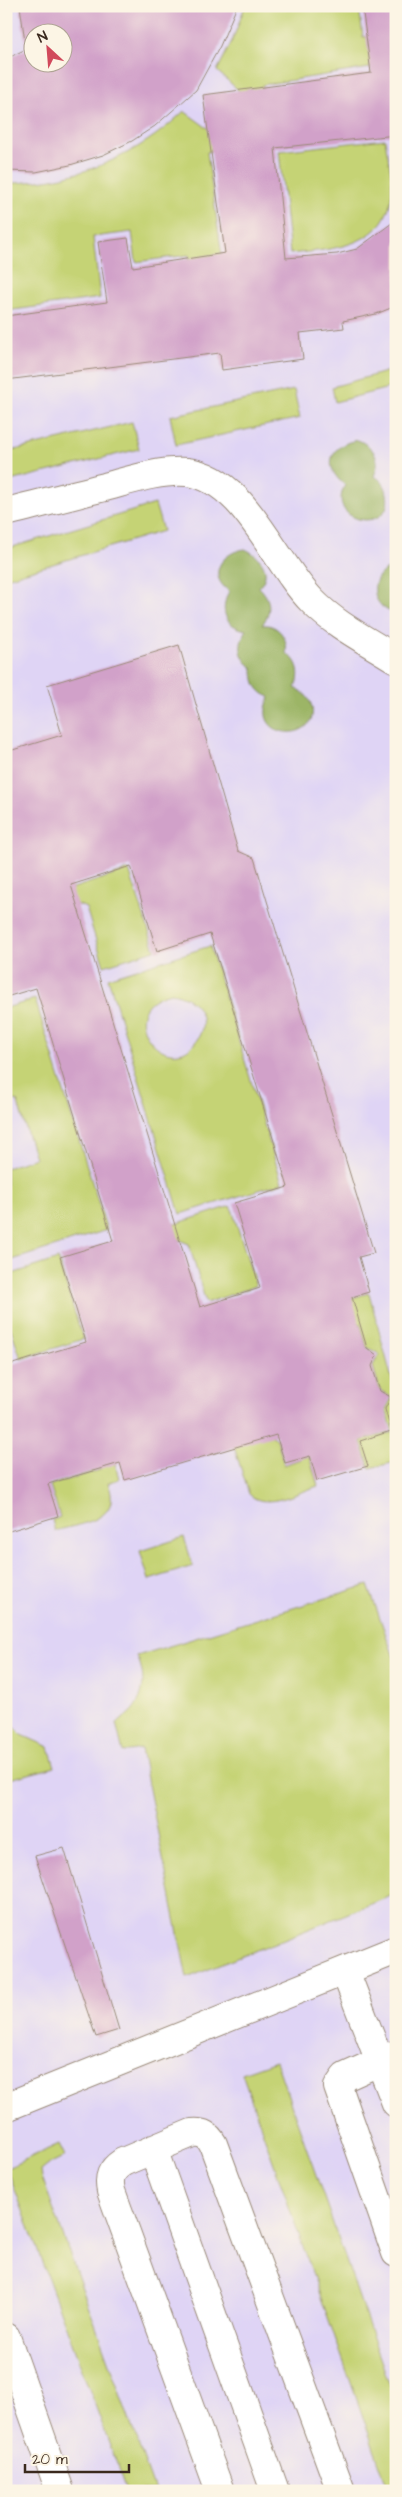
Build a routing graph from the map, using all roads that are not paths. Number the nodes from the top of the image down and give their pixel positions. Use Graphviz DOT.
graph roads {
  1 [pos="6,512"];
  2 [pos="396,659"];
  3 [pos="396,1950"];
  4 [pos="346,1971"];
  5 [pos="388,2058"];
  6 [pos="396,2103"];
  7 [pos="6,2107"];
  8 [pos="153,2149"];
  9 [pos="396,2253"];
  10 [pos="6,2337"];
  11 [pos="60,2491"];
  12 [pos="220,2491"];
  13 [pos="275,2491"];
  14 [pos="341,2491"];
  1 -- 2 [label="street"];
  3 -- 4 [label="street"];
  4 -- 5 [label="street"];
  4 -- 7 [label="street"];
  5 -- 6 [label="street"];
  5 -- 9 [label="street"];
  8 -- 12 [label="street"];
  8 -- 13 [label="street"];
  8 -- 14 [label="street"];
  10 -- 11 [label="street"];
}
